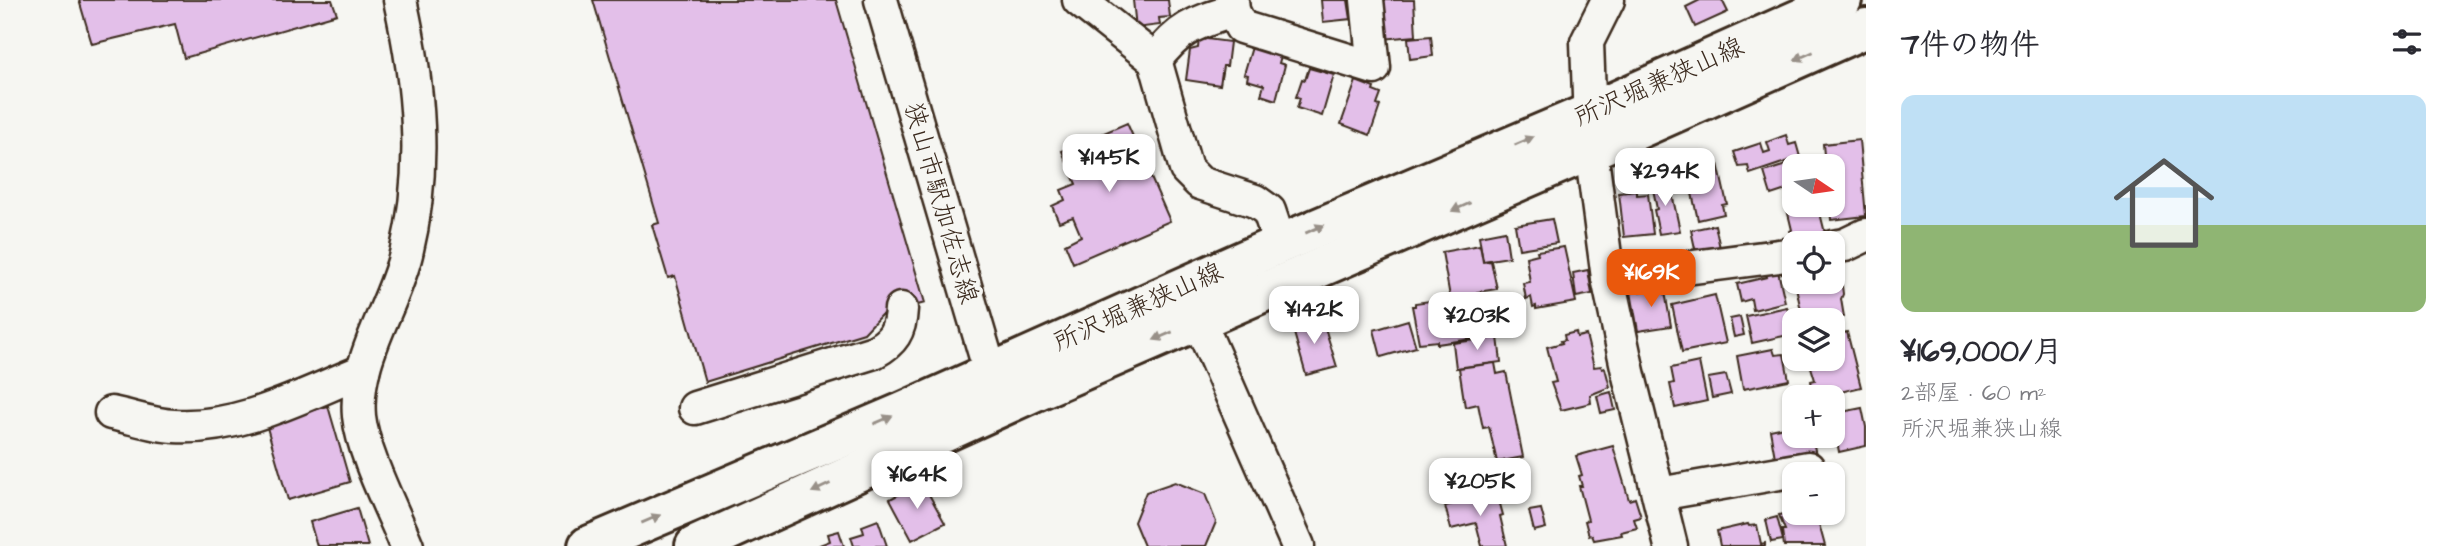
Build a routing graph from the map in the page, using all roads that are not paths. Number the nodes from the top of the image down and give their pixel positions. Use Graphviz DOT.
graph roads {
  1 [pos="400,0"];
  2 [pos="881,0"];
  3 [pos="1079,0"];
  4 [pos="1367,0"];
  5 [pos="1608,0"];
  6 [pos="1842,0"];
  7 [pos="1232,6"];
  8 [pos="1866,28"];
  9 [pos="1155,60"];
  10 [pos="1590,132"];
  11 [pos="1866,235"];
  12 [pos="1280,244"];
  13 [pos="1845,245"];
  14 [pos="1782,256"];
  15 [pos="1608,278"];
  16 [pos="901,309"];
  17 [pos="1199,321"];
  18 [pos="363,371"];
  19 [pos="996,389"];
  20 [pos="695,408"];
  21 [pos="111,413"];
  22 [pos="1782,473"];
  23 [pos="1659,494"];
  24 [pos="706,544"];
  25 [pos="407,546"];
  26 [pos="588,546"];
  27 [pos="1298,546"];
  28 [pos="1671,546"];
  1 -- 18 [label="street"];
  2 -- 19 [label="street, 狭山市駅加佐志線"];
  3 -- 9 [label="street"];
  4 -- 7 [label="street"];
  5 -- 10 [label="street"];
  6 -- 10 [label="main road, 所沢堀兼狭山線"];
  7 -- 9 [label="street"];
  8 -- 10 [label="main road, 所沢堀兼狭山線, one-way"];
  9 -- 12 [label="street"];
  12 -- 10 [label="main road, 所沢堀兼狭山線, one-way"];
  10 -- 15 [label="street"];
  10 -- 17 [label="main road, 所沢堀兼狭山線, one-way"];
  11 -- 13 [label="street"];
  12 -- 19 [label="main road, 所沢堀兼狭山線"];
  14 -- 15 [label="street"];
  15 -- 23 [label="street"];
  16 -- 20 [label="street"];
  17 -- 19 [label="main road, 所沢堀兼狭山線, one-way"];
  17 -- 27 [label="street"];
  18 -- 21 [label="street"];
  18 -- 25 [label="street"];
  19 -- 24 [label="main road, 所沢堀兼狭山線, one-way"];
  26 -- 19 [label="main road, 所沢堀兼狭山線, one-way"];
  22 -- 23 [label="street"];
  23 -- 28 [label="street"];
}
